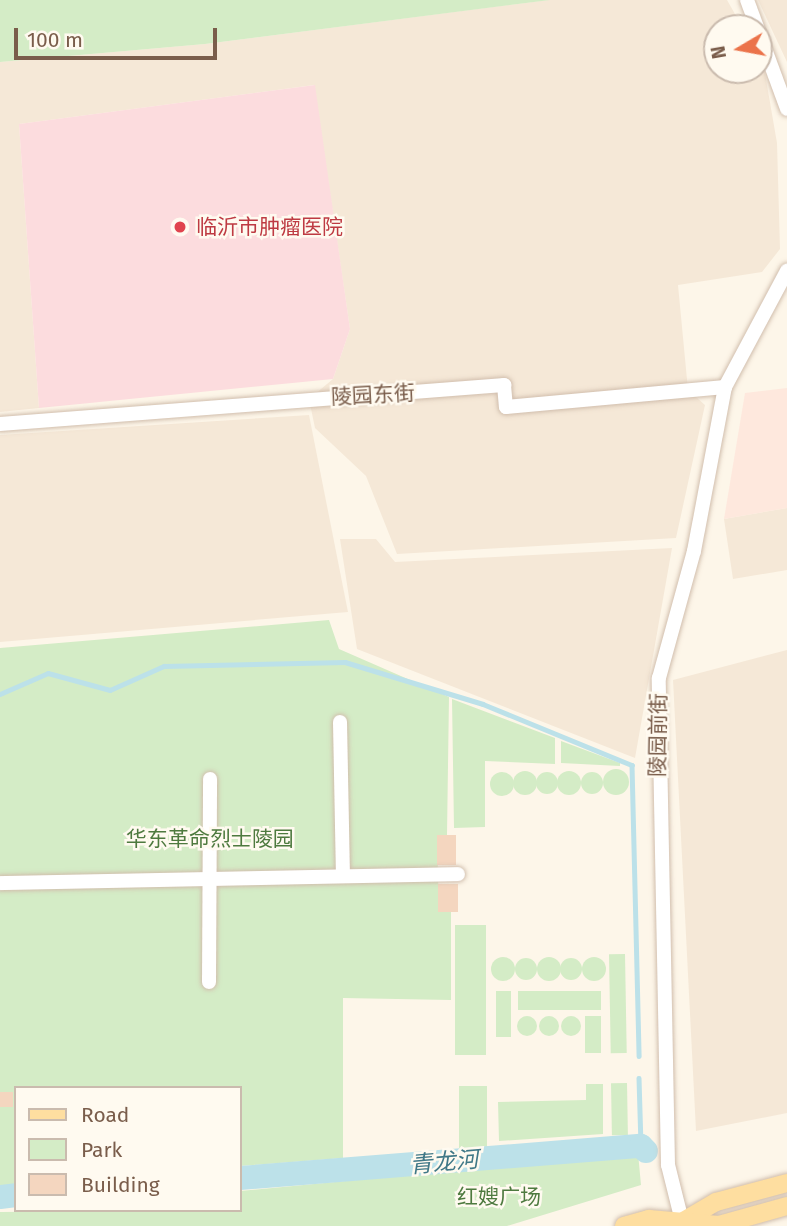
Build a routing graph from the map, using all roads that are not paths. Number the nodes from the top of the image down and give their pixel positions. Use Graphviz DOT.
graph roads {
  1 [pos="747,0"];
  2 [pos="787,109"];
  3 [pos="787,271"];
  4 [pos="725,387"];
  5 [pos="0,424"];
  6 [pos="340,722"];
  7 [pos="210,779"];
  8 [pos="458,874"];
  9 [pos="343,875"];
  10 [pos="209,878"];
  11 [pos="0,883"];
  12 [pos="209,982"];
  13 [pos="787,1183"];
  14 [pos="787,1206"];
  15 [pos="679,1224"];
  16 [pos="624,1226"];
  1 -- 2 [label="street"];
  3 -- 4 [label="street, 陵园前街"];
  4 -- 5 [label="street, 陵园东街"];
  4 -- 15 [label="street, 陵园前街"];
  6 -- 9 [label="street"];
  7 -- 10 [label="street"];
  8 -- 9 [label="street"];
  9 -- 10 [label="street"];
  10 -- 11 [label="street"];
  10 -- 12 [label="street"];
  13 -- 15 [label="main road"];
  14 -- 15 [label="main road"];
  15 -- 16 [label="main road"];
}
